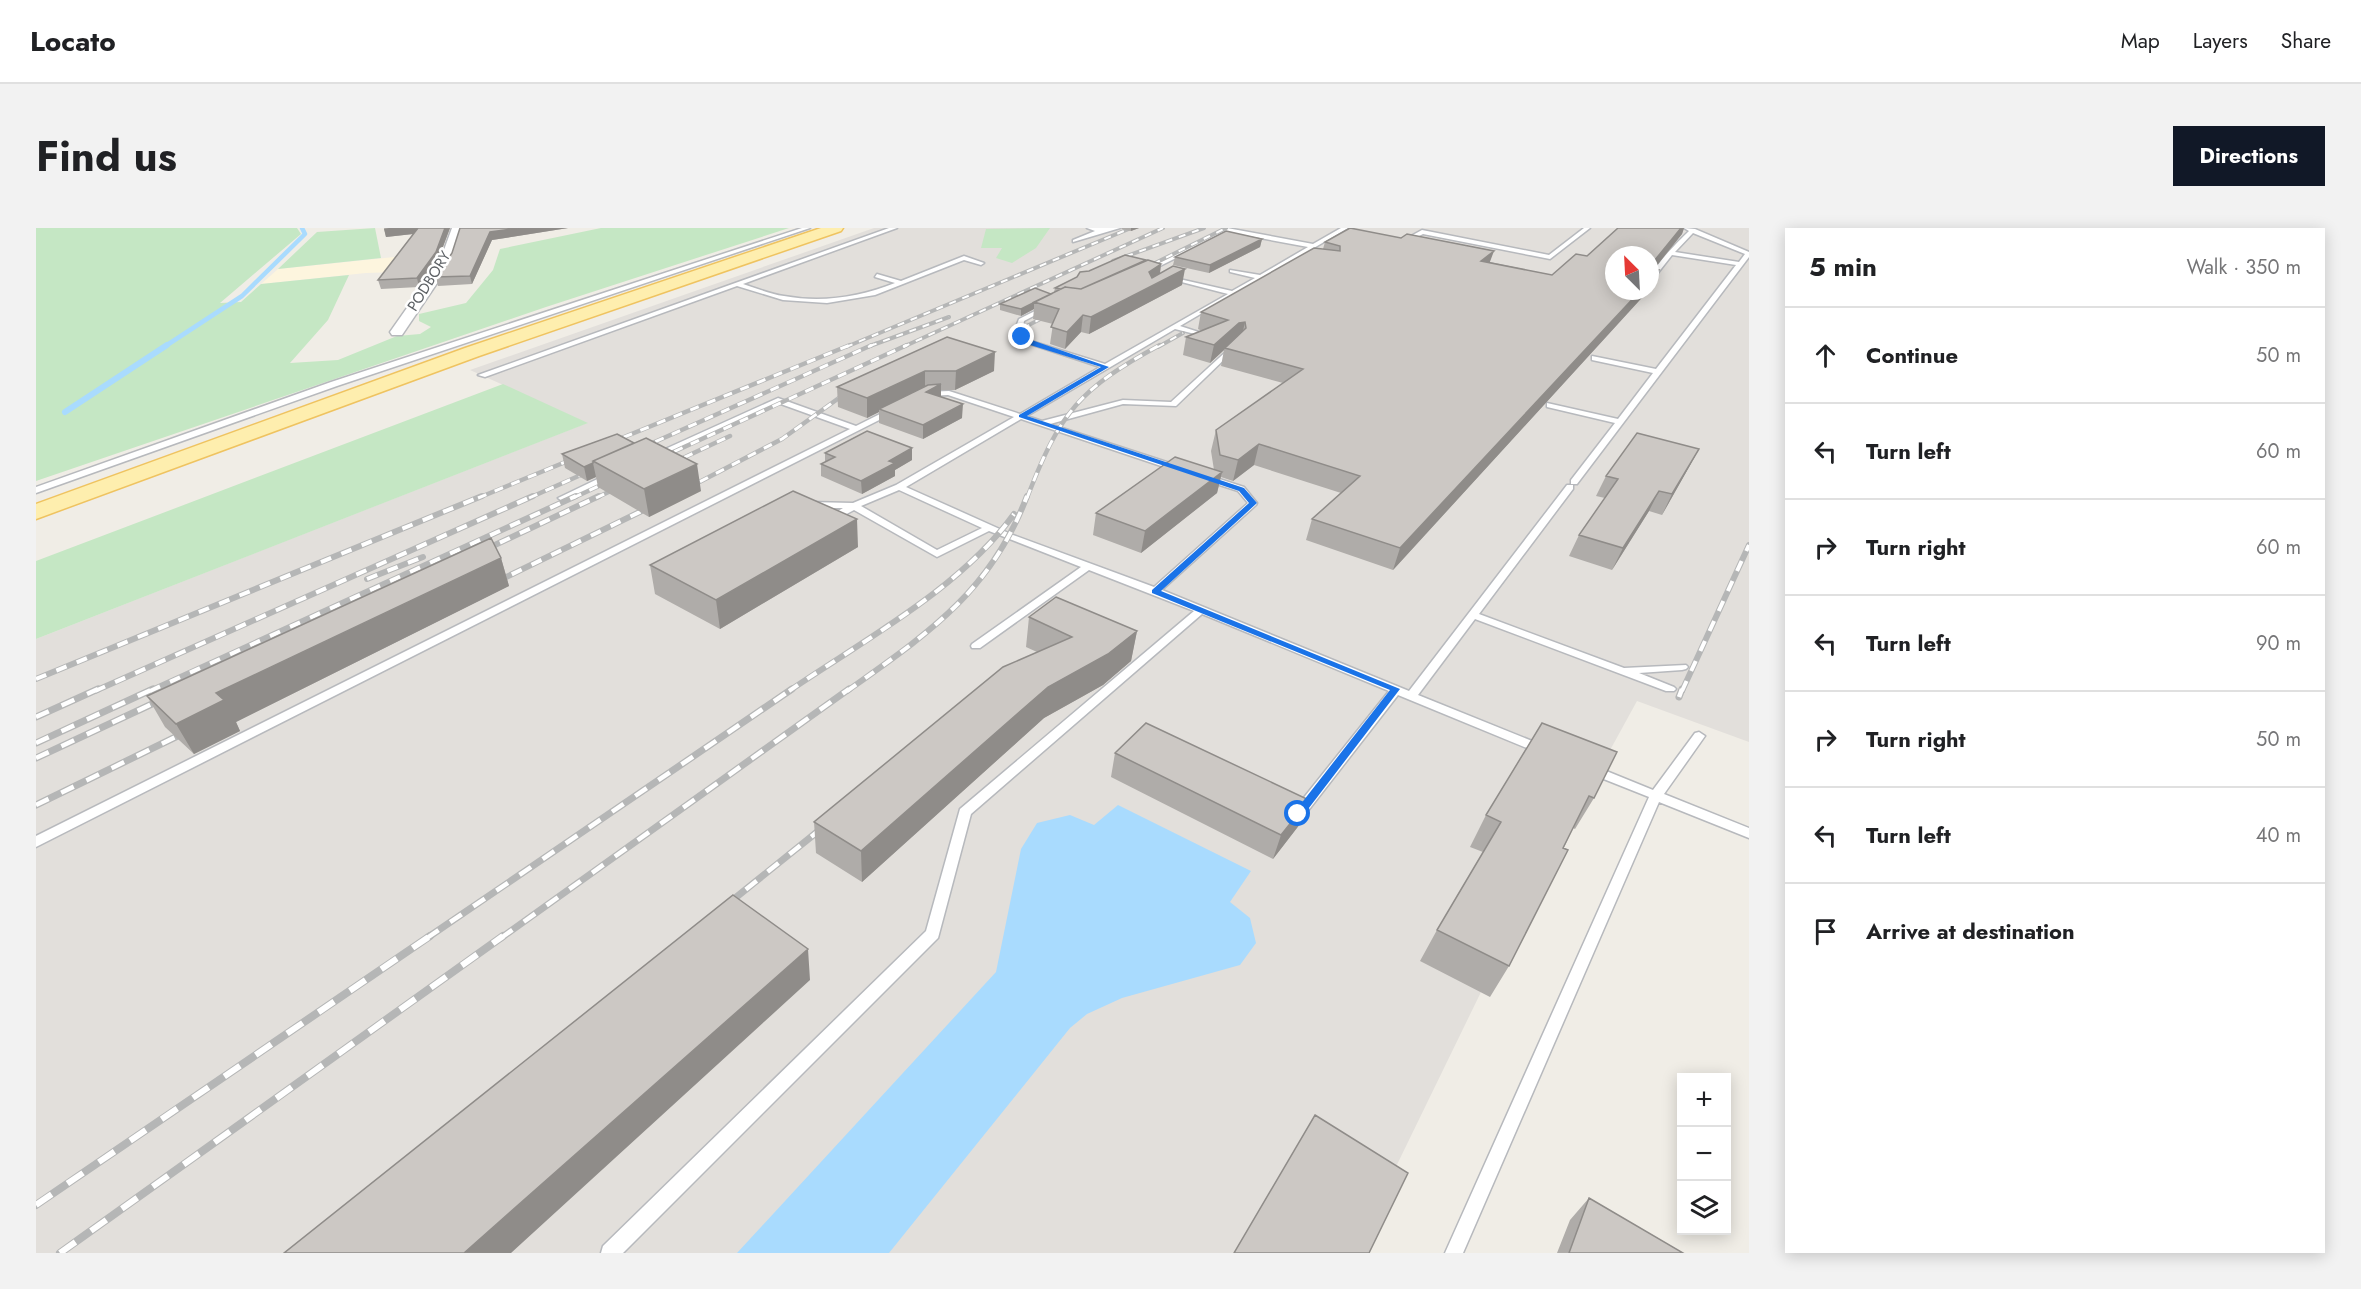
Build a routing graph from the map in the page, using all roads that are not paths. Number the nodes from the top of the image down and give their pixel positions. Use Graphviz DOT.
graph roads {
  1 [pos="457,228"];
  2 [pos="807,228"];
  3 [pos="836,228"];
  4 [pos="894,228"];
  5 [pos="1090,228"];
  6 [pos="1117,228"];
  7 [pos="1414,228"];
  8 [pos="1587,228"];
  9 [pos="1690,229"];
  10 [pos="1424,230"];
  11 [pos="1100,231"];
  12 [pos="1341,233"];
  13 [pos="1075,241"];
  14 [pos="1313,246"];
  15 [pos="1394,248"];
  16 [pos="1671,253"];
  17 [pos="1748,254"];
  18 [pos="1297,255"];
  19 [pos="1309,258"];
  20 [pos="981,263"];
  21 [pos="1276,264"];
  22 [pos="1740,264"];
  23 [pos="1265,266"];
  24 [pos="1659,269"];
  25 [pos="1232,271"];
  26 [pos="1144,272"];
  27 [pos="877,276"];
  28 [pos="1134,276"];
  29 [pos="1261,277"];
  30 [pos="1169,278"];
  31 [pos="902,283"];
  32 [pos="737,284"];
  33 [pos="1160,284"];
  34 [pos="1233,293"];
  35 [pos="1052,305"];
  36 [pos="1175,327"];
  37 [pos="397,332"];
  38 [pos="1209,337"];
  39 [pos="1239,343"];
  40 [pos="1595,358"];
  41 [pos="1106,367"];
  42 [pos="1658,372"];
  43 [pos="482,375"];
  44 [pos="916,399"];
  45 [pos="906,404"];
  46 [pos="1550,405"];
  47 [pos="1022,416"];
  48 [pos="1620,422"];
  49 [pos="1043,423"];
  50 [pos="856,429"];
  51 [pos="648,459"];
  52 [pos="1187,471"];
  53 [pos="616,473"];
  54 [pos="1198,475"];
  55 [pos="899,487"];
  56 [pos="36,490"];
  57 [pos="562,498"];
  58 [pos="803,504"];
  59 [pos="854,506"];
  60 [pos="36,512"];
  61 [pos="822,524"];
  62 [pos="990,527"];
  63 [pos="1088,566"];
  64 [pos="1155,591"];
  65 [pos="1201,610"];
  66 [pos="1473,615"];
  67 [pos="976,646"];
  68 [pos="1682,667"];
  69 [pos="1621,671"];
  70 [pos="1396,689"];
  71 [pos="1670,689"];
  72 [pos="1412,696"];
  73 [pos="1699,736"];
  74 [pos="1558,756"];
  75 [pos="1579,764"];
  76 [pos="1656,795"];
  77 [pos="1298,814"];
  78 [pos="1749,833"];
  79 [pos="36,842"];
  80 [pos="610,1253"];
  81 [pos="1454,1253"];
  1 -- 37 [label="street, PODBORY"];
  2 -- 56 [label="lane"];
  3 -- 60 [label="main road"];
  4 -- 32 [label="lane"];
  5 -- 11 [label="lane"];
  6 -- 11 [label="lane"];
  7 -- 10 [label="lane"];
  8 -- 10 [label="lane"];
  9 -- 16 [label="lane"];
  9 -- 17 [label="lane"];
  10 -- 15 [label="lane"];
  11 -- 13 [label="lane"];
  12 -- 14 [label="lane"];
  14 -- 18 [label="lane"];
  14 -- 26 [label="lane"];
  16 -- 22 [label="lane"];
  16 -- 24 [label="lane"];
  17 -- 22 [label="lane"];
  18 -- 19 [label="lane"];
  18 -- 21 [label="lane"];
  20 -- 31 [label="lane"];
  21 -- 23 [label="lane"];
  21 -- 29 [label="lane"];
  22 -- 42 [label="lane"];
  25 -- 29 [label="lane"];
  26 -- 28 [label="lane"];
  26 -- 30 [label="lane"];
  27 -- 31 [label="lane"];
  29 -- 34 [label="lane"];
  30 -- 33 [label="lane"];
  30 -- 34 [label="lane"];
  31 -- 32 [label="lane"];
  32 -- 43 [label="lane"];
  34 -- 36 [label="lane"];
  35 -- 41 [label="lane"];
  36 -- 38 [label="lane"];
  36 -- 41 [label="lane"];
  39 -- 49 [label="lane"];
  40 -- 42 [label="lane"];
  41 -- 47 [label="lane"];
  42 -- 48 [label="lane"];
  44 -- 47 [label="lane"];
  45 -- 50 [label="lane"];
  46 -- 48 [label="lane"];
  47 -- 49 [label="lane"];
  47 -- 55 [label="lane"];
  48 -- 66 [label="lane"];
  49 -- 52 [label="lane"];
  50 -- 51 [label="lane"];
  50 -- 79 [label="lane"];
  53 -- 57 [label="lane"];
  54 -- 64 [label="lane"];
  55 -- 59 [label="lane"];
  55 -- 62 [label="lane"];
  58 -- 59 [label="lane"];
  59 -- 61 [label="lane"];
  59 -- 62 [label="lane"];
  62 -- 63 [label="lane"];
  63 -- 64 [label="lane"];
  63 -- 67 [label="lane"];
  64 -- 65 [label="lane"];
  65 -- 70 [label="lane"];
  65 -- 80 [label="lane"];
  66 -- 69 [label="lane"];
  66 -- 72 [label="lane"];
  68 -- 69 [label="lane"];
  69 -- 71 [label="lane"];
  70 -- 72 [label="lane"];
  70 -- 77 [label="lane"];
  72 -- 74 [label="lane"];
  73 -- 76 [label="lane"];
  75 -- 76 [label="lane"];
  76 -- 78 [label="lane"];
  76 -- 81 [label="lane"];
}
